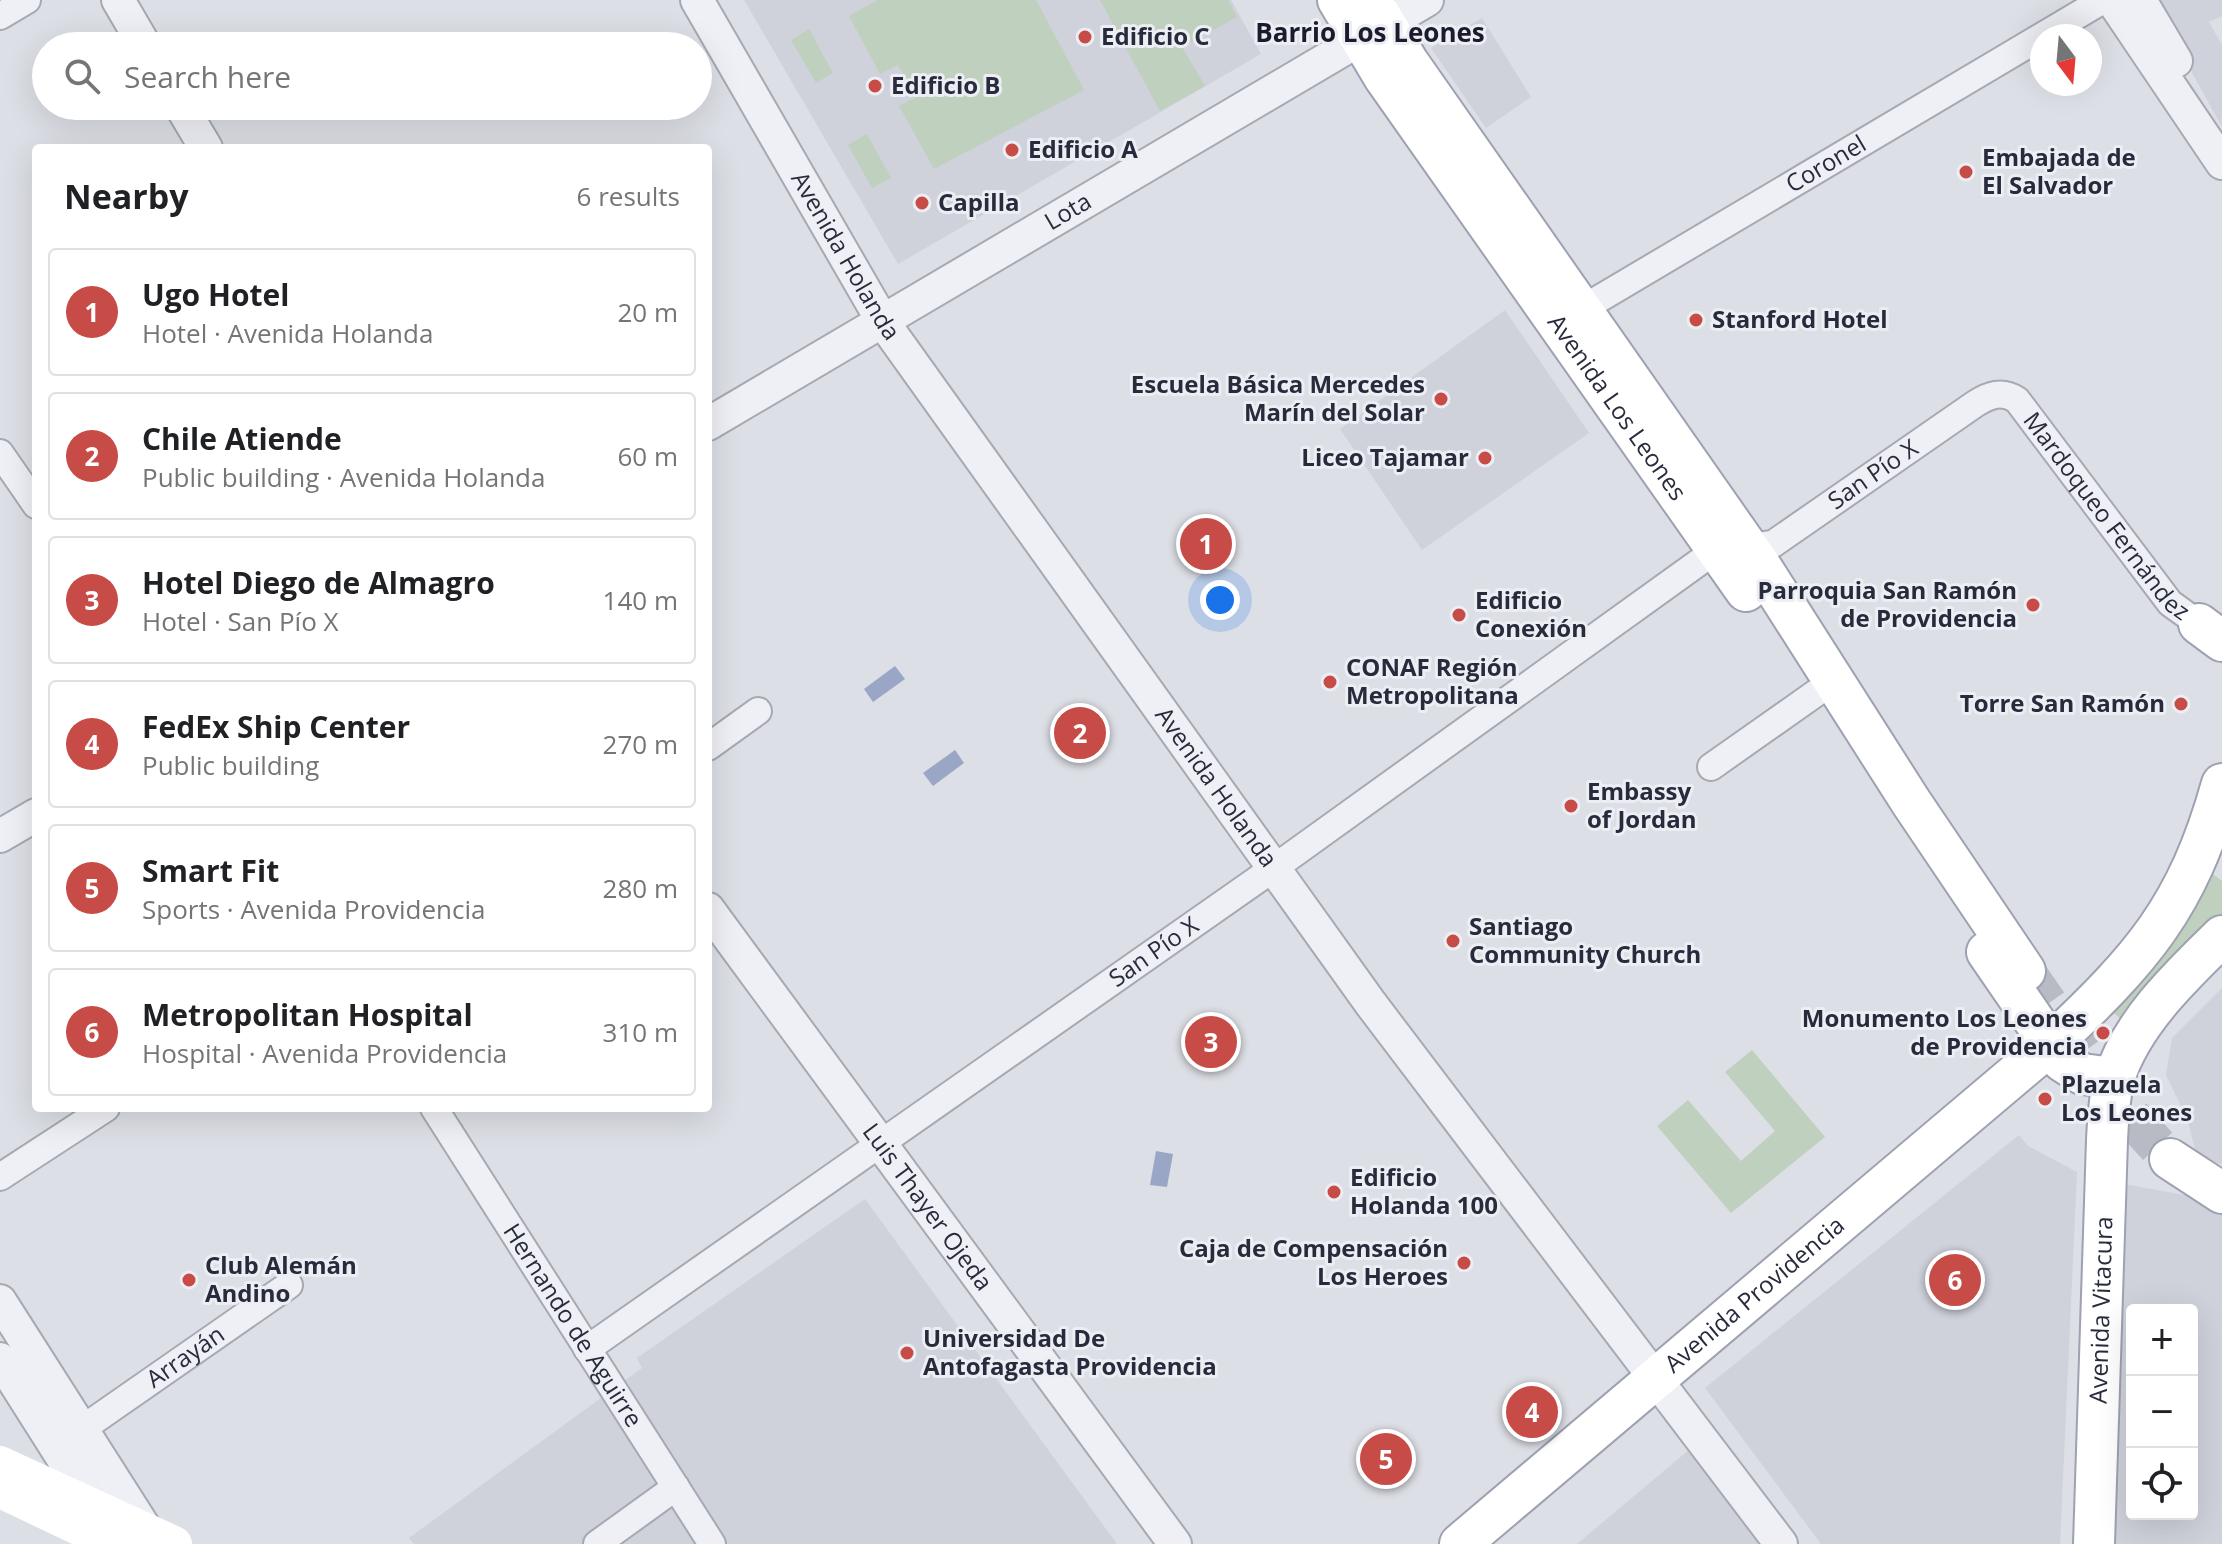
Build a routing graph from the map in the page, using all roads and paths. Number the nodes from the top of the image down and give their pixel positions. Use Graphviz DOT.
graph roads {
  1 [pos="27,0"];
  2 [pos="118,0"];
  3 [pos="697,0"];
  4 [pos="1338,0"];
  5 [pos="1427,0"];
  6 [pos="2103,0"];
  7 [pos="2112,0"];
  8 [pos="2140,0"];
  9 [pos="0,16"];
  10 [pos="1372,22"];
  11 [pos="137,32"];
  12 [pos="189,120"];
  13 [pos="204,144"];
  14 [pos="2222,148"];
  15 [pos="2222,163"];
  16 [pos="1564,309"];
  17 [pos="883,322"];
  18 [pos="1997,394"];
  19 [pos="712,422"];
  20 [pos="0,453"];
  21 [pos="32,499"];
  22 [pos="1731,548"];
  23 [pos="2214,632"];
  24 [pos="1786,644"];
  25 [pos="1816,693"];
  26 [pos="758,711"];
  27 [pos="712,744"];
  28 [pos="1711,767"];
  29 [pos="2222,784"];
  30 [pos="1911,802"];
  31 [pos="32,817"];
  32 [pos="0,836"];
  33 [pos="2216,839"];
  34 [pos="1274,868"];
  35 [pos="712,914"];
  36 [pos="2222,936"];
  37 [pos="2025,971"];
  38 [pos="2050,1045"];
  39 [pos="2114,1078"];
  40 [pos="100,1112"];
  41 [pos="437,1112"];
  42 [pos="881,1143"];
  43 [pos="2170,1159"];
  44 [pos="0,1177"];
  45 [pos="2222,1193"];
  46 [pos="289,1285"];
  47 [pos="0,1301"];
  48 [pos="587,1349"];
  49 [pos="0,1359"];
  50 [pos="1653,1378"];
  51 [pos="34,1413"];
  52 [pos="82,1429"];
  53 [pos="0,1464"];
  54 [pos="676,1487"];
  55 [pos="0,1489"];
  56 [pos="94,1506"];
  57 [pos="141,1542"];
  58 [pos="597,1544"];
  59 [pos="712,1544"];
  60 [pos="1175,1544"];
  61 [pos="1460,1544"];
  62 [pos="1781,1544"];
  63 [pos="2094,1544"];
  1 -- 9 [label="street"];
  2 -- 11 [label="street"];
  3 -- 17 [label="street, Avenida Holanda"];
  4 -- 10 [label="main road, Avenida Los Leones"];
  5 -- 10 [label="street, Lota"];
  6 -- 16 [label="street, Coronel"];
  7 -- 15 [label="street"];
  8 -- 14 [label="street"];
  10 -- 16 [label="main road, Avenida Los Leones"];
  10 -- 17 [label="street, Lota"];
  12 -- 13 [label="street"];
  16 -- 22 [label="main road, Avenida Los Leones"];
  17 -- 19 [label="street, Lota"];
  17 -- 34 [label="street, Avenida Holanda"];
  18 -- 22 [label="street, San Pío X"];
  18 -- 23 [label="street, Mardoqueo Fernández"];
  20 -- 21 [label="street"];
  22 -- 24 [label="main road, Avenida Los Leones"];
  22 -- 30 [label="main road, Avenida Los Leones"];
  22 -- 34 [label="street, San Pío X"];
  24 -- 25 [label="main road"];
  24 -- 30 [label="main road, Avenida Los Leones"];
  25 -- 28 [label="street"];
  25 -- 38 [label="main road"];
  26 -- 27 [label="street"];
  29 -- 33 [label="main road, Avenida Providencia"];
  30 -- 37 [label="main road, Avenida Los Leones"];
  31 -- 32 [label="street"];
  33 -- 38 [label="main road, Avenida Providencia"];
  34 -- 42 [label="street, San Pío X"];
  34 -- 50 [label="street, Avenida Holanda"];
  35 -- 42 [label="street, Luis Thayer Ojeda"];
  36 -- 39 [label="main road"];
  38 -- 39 [label="main road"];
  38 -- 50 [label="main road, Avenida Providencia"];
  39 -- 63 [label="main road, Avenida Vitacura"];
  40 -- 44 [label="street"];
  41 -- 48 [label="street, Hernando de Aguirre"];
  42 -- 48 [label="street, San Pío X"];
  42 -- 60 [label="street, Luis Thayer Ojeda"];
  43 -- 45 [label="main road"];
  46 -- 52 [label="street, Arrayán"];
  47 -- 52 [label="street"];
  48 -- 54 [label="street, Hernando de Aguirre"];
  49 -- 51 [label="street"];
  50 -- 61 [label="main road, Avenida Providencia"];
  50 -- 62 [label="street, Avenida Holanda"];
  51 -- 52 [label="street"];
  51 -- 56 [label="street"];
  52 -- 57 [label="street"];
  53 -- 56 [label="main road"];
  54 -- 58 [label="street"];
  54 -- 59 [label="street, Hernando de Aguirre"];
  55 -- 57 [label="main road"];
  56 -- 57 [label="main road"];
}
